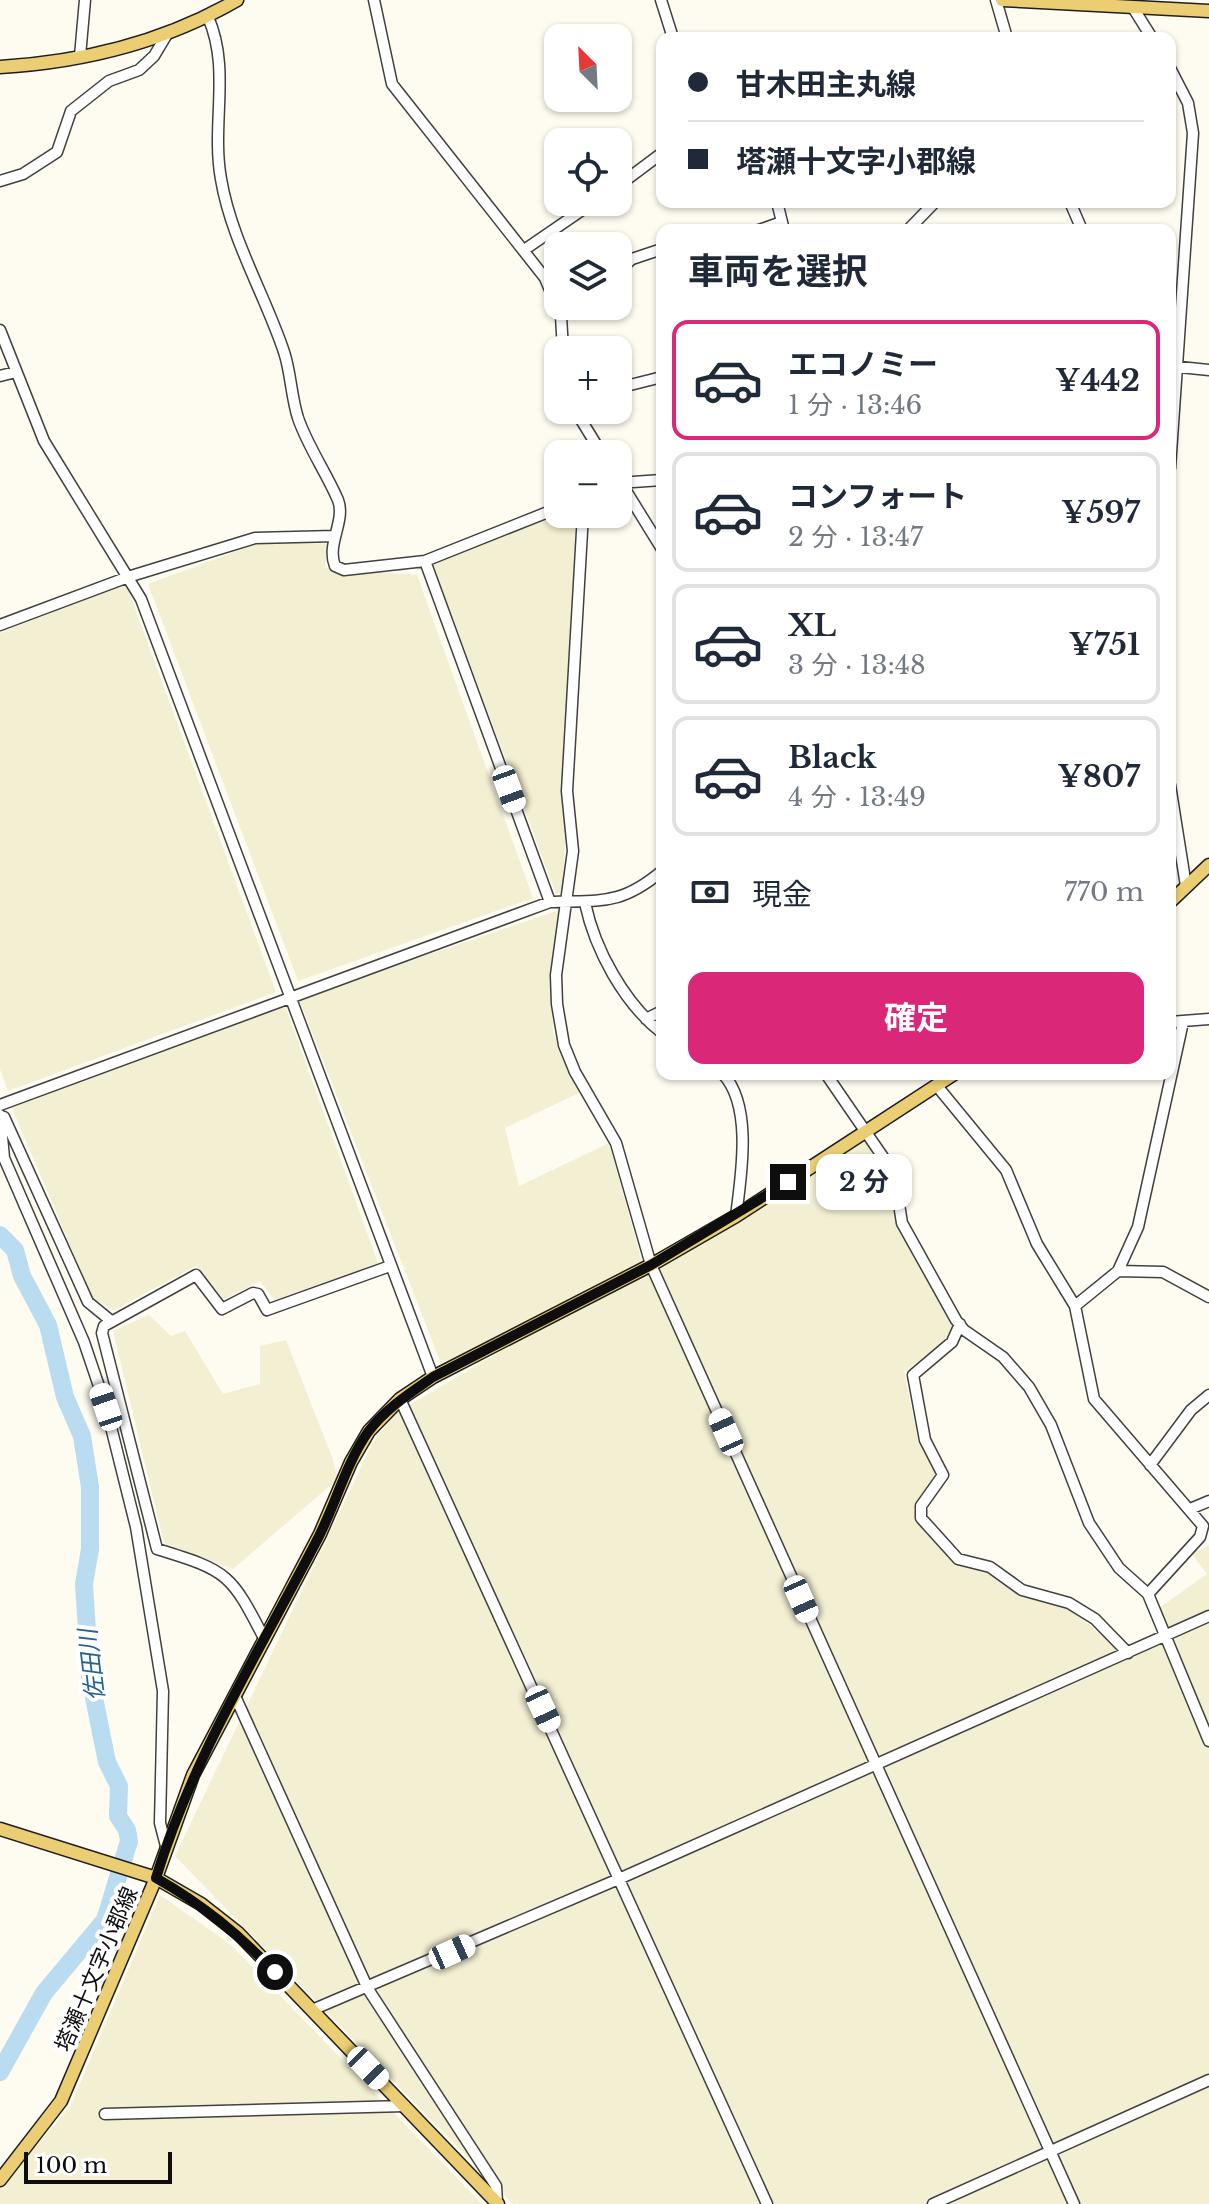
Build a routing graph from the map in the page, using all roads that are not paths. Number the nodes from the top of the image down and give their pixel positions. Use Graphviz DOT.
graph roads {
  1 [pos="85,0"];
  2 [pos="237,0"];
  3 [pos="374,0"];
  4 [pos="661,0"];
  5 [pos="999,0"];
  6 [pos="1113,2"];
  7 [pos="1132,6"];
  8 [pos="1209,11"];
  9 [pos="208,17"];
  10 [pos="671,32"];
  11 [pos="1006,32"];
  12 [pos="1148,32"];
  13 [pos="166,36"];
  14 [pos="80,56"];
  15 [pos="0,67"];
  16 [pos="1176,80"];
  17 [pos="656,158"];
  18 [pos="632,176"];
  19 [pos="0,181"];
  20 [pos="929,208"];
  21 [pos="574,216"];
  22 [pos="914,224"];
  23 [pos="524,250"];
  24 [pos="656,251"];
  25 [pos="632,259"];
  26 [pos="1184,266"];
  27 [pos="1176,268"];
  28 [pos="544,276"];
  29 [pos="0,330"];
  30 [pos="1176,346"];
  31 [pos="1176,366"];
  32 [pos="1209,370"];
  33 [pos="16,372"];
  34 [pos="0,376"];
  35 [pos="656,378"];
  36 [pos="632,384"];
  37 [pos="656,480"];
  38 [pos="632,481"];
  39 [pos="632,502"];
  40 [pos="544,514"];
  41 [pos="582,528"];
  42 [pos="335,536"];
  43 [pos="656,540"];
  44 [pos="425,561"];
  45 [pos="131,576"];
  46 [pos="0,625"];
  47 [pos="1176,823"];
  48 [pos="1209,865"];
  49 [pos="656,875"];
  50 [pos="1186,886"];
  51 [pos="1176,896"];
  52 [pos="569,901"];
  53 [pos="550,902"];
  54 [pos="585,903"];
  55 [pos="290,997"];
  56 [pos="656,1014"];
  57 [pos="646,1019"];
  58 [pos="1209,1019"];
  59 [pos="1176,1022"];
  60 [pos="1183,1022"];
  61 [pos="656,1028"];
  62 [pos="1176,1054"];
  63 [pos="727,1080"];
  64 [pos="830,1080"];
  65 [pos="946,1080"];
  66 [pos="1170,1080"];
  67 [pos="937,1086"];
  68 [pos="0,1106"];
  69 [pos="0,1115"];
  70 [pos="867,1131"];
  71 [pos="2,1153"];
  72 [pos="736,1216"];
  73 [pos="651,1265"];
  74 [pos="390,1266"];
  75 [pos="1118,1271"];
  76 [pos="1209,1297"];
  77 [pos="1075,1306"];
  78 [pos="110,1320"];
  79 [pos="960,1324"];
  80 [pos="433,1377"];
  81 [pos="1209,1395"];
  82 [pos="400,1399"];
  83 [pos="1150,1465"];
  84 [pos="1209,1501"];
  85 [pos="1190,1509"];
  86 [pos="1148,1594"];
  87 [pos="1209,1616"];
  88 [pos="1163,1636"];
  89 [pos="265,1640"];
  90 [pos="1128,1653"];
  91 [pos="235,1696"];
  92 [pos="1209,1741"];
  93 [pos="875,1765"];
  94 [pos="0,1829"];
  95 [pos="166,1846"];
  96 [pos="156,1878"];
  97 [pos="621,1878"];
  98 [pos="368,1989"];
  99 [pos="312,2010"];
  100 [pos="1209,2080"];
  101 [pos="405,2106"];
  102 [pos="105,2114"];
  103 [pos="1051,2151"];
  104 [pos="0,2180"];
  105 [pos="497,2203"];
  106 [pos="767,2204"];
  107 [pos="933,2204"];
  108 [pos="1074,2204"];
  1 -- 14 [label="street"];
  2 -- 9 [label="main road"];
  3 -- 23 [label="street"];
  4 -- 10 [label="street"];
  5 -- 6 [label="main road"];
  5 -- 11 [label="street"];
  6 -- 7 [label="main road"];
  7 -- 8 [label="main road"];
  7 -- 12 [label="street"];
  9 -- 13 [label="main road"];
  9 -- 42 [label="street"];
  13 -- 14 [label="main road"];
  13 -- 19 [label="street"];
  14 -- 15 [label="main road"];
  16 -- 26 [label="street"];
  17 -- 18 [label="street"];
  20 -- 22 [label="street"];
  21 -- 23 [label="street"];
  23 -- 28 [label="street"];
  24 -- 25 [label="street"];
  26 -- 27 [label="street"];
  26 -- 30 [label="street"];
  29 -- 33 [label="street"];
  31 -- 32 [label="street"];
  33 -- 34 [label="street"];
  33 -- 45 [label="street"];
  35 -- 36 [label="street"];
  37 -- 38 [label="street"];
  39 -- 43 [label="street"];
  40 -- 44 [label="street"];
  41 -- 52 [label="street"];
  42 -- 44 [label="street"];
  42 -- 45 [label="street"];
  44 -- 53 [label="street"];
  45 -- 46 [label="street"];
  45 -- 55 [label="street"];
  47 -- 50 [label="street"];
  48 -- 50 [label="main road"];
  49 -- 54 [label="street"];
  50 -- 51 [label="main road"];
  52 -- 53 [label="street"];
  52 -- 54 [label="street"];
  52 -- 73 [label="street"];
  53 -- 55 [label="street"];
  54 -- 57 [label="street"];
  55 -- 68 [label="street"];
  55 -- 74 [label="street"];
  56 -- 57 [label="street"];
  57 -- 61 [label="street"];
  58 -- 60 [label="street"];
  59 -- 60 [label="street"];
  60 -- 62 [label="street"];
  63 -- 72 [label="street"];
  64 -- 70 [label="street"];
  65 -- 67 [label="main road, 塔瀬十文字小郡線"];
  66 -- 75 [label="street"];
  67 -- 70 [label="main road, 塔瀬十文字小郡線"];
  67 -- 77 [label="street"];
  68 -- 78 [label="street"];
  69 -- 71 [label="street"];
  70 -- 72 [label="main road, 塔瀬十文字小郡線"];
  70 -- 79 [label="street"];
  71 -- 95 [label="street"];
  72 -- 73 [label="main road, 塔瀬十文字小郡線"];
  73 -- 80 [label="main road, 塔瀬十文字小郡線"];
  73 -- 93 [label="street"];
  74 -- 78 [label="street"];
  74 -- 80 [label="street"];
  75 -- 76 [label="street"];
  75 -- 77 [label="street"];
  77 -- 83 [label="street"];
  78 -- 89 [label="street"];
  79 -- 86 [label="street"];
  79 -- 90 [label="street"];
  80 -- 82 [label="main road, 塔瀬十文字小郡線"];
  81 -- 83 [label="street"];
  82 -- 89 [label="main road, 塔瀬十文字小郡線"];
  82 -- 97 [label="street"];
  83 -- 85 [label="street"];
  84 -- 85 [label="street"];
  85 -- 86 [label="street"];
  86 -- 88 [label="street"];
  87 -- 88 [label="street"];
  88 -- 90 [label="street"];
  88 -- 92 [label="street"];
  89 -- 91 [label="main road, 塔瀬十文字小郡線"];
  90 -- 93 [label="street"];
  91 -- 95 [label="main road, 塔瀬十文字小郡線"];
  91 -- 98 [label="street"];
  93 -- 97 [label="street"];
  93 -- 103 [label="street"];
  94 -- 96 [label="main road"];
  95 -- 96 [label="main road, 塔瀬十文字小郡線"];
  96 -- 99 [label="main road"];
  96 -- 104 [label="main road, 塔瀬十文字小郡線"];
  97 -- 98 [label="street"];
  97 -- 106 [label="street"];
  98 -- 99 [label="street"];
  98 -- 105 [label="street"];
  99 -- 101 [label="main road"];
  100 -- 103 [label="street"];
  101 -- 102 [label="street"];
  101 -- 105 [label="main road"];
  103 -- 107 [label="street"];
  103 -- 108 [label="street"];
}
